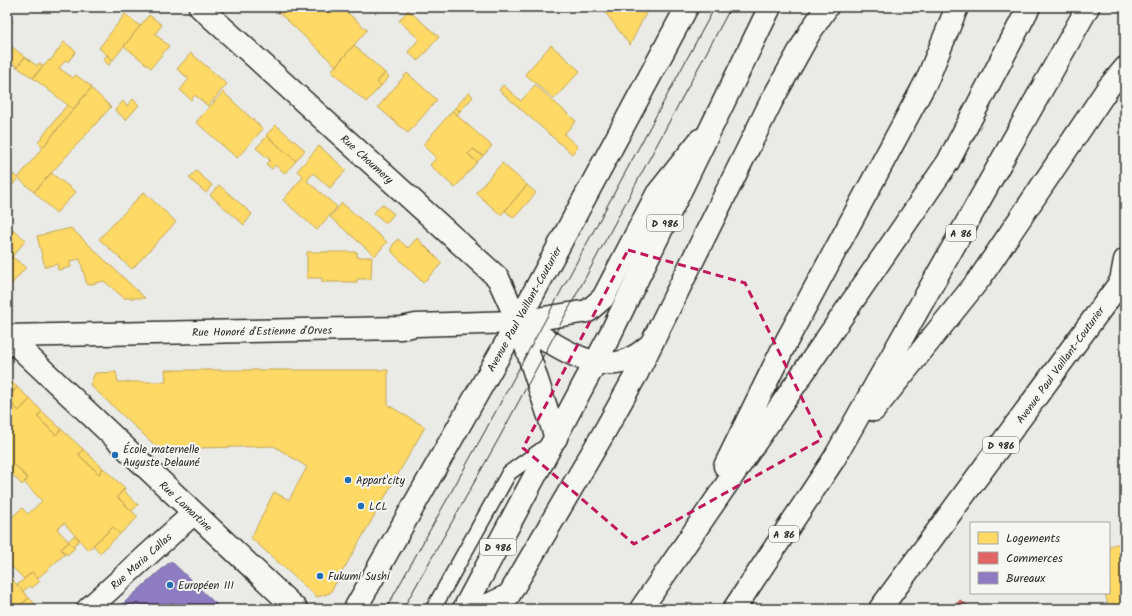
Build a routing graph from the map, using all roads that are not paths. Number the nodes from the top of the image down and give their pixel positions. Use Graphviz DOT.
graph roads {
  1 [pos="200,7"];
  2 [pos="687,7"];
  3 [pos="770,7"];
  4 [pos="827,7"];
  5 [pos="956,7"];
  6 [pos="1029,7"];
  7 [pos="1088,7"];
  8 [pos="1125,68"];
  9 [pos="714,122"];
  10 [pos="1124,272"];
  11 [pos="518,322"];
  12 [pos="7,336"];
  13 [pos="651,344"];
  14 [pos="596,361"];
  15 [pos="556,438"];
  16 [pos="834,459"];
  17 [pos="194,513"];
  18 [pos="692,534"];
  19 [pos="88,609"];
  20 [pos="296,609"];
  21 [pos="355,609"];
  22 [pos="433,609"];
  23 [pos="464,609"];
  24 [pos="480,609"];
  25 [pos="641,609"];
  26 [pos="734,609"];
  27 [pos="880,609"];
  1 -- 11 [label="main road, Rue Choumery"];
  2 -- 11 [label="main road, Avenue Paul Vaillant-Couturier"];
  3 -- 9 [label="main road, D 986"];
  4 -- 13 [label="main road"];
  5 -- 18 [label="main road"];
  6 -- 18 [label="main road"];
  7 -- 16 [label="main road, A 86"];
  8 -- 16 [label="main road"];
  9 -- 11 [label="main road, Rue Honoré d'Estienne d'Orves"];
  9 -- 14 [label="main road, D 986"];
  10 -- 27 [label="main road, Avenue Paul Vaillant-Couturier / D 986"];
  11 -- 12 [label="main road, Rue Honoré d'Estienne d'Orves"];
  11 -- 14 [label="main road"];
  11 -- 15 [label="main road, Rue Choumery"];
  11 -- 21 [label="main road, Avenue Paul Vaillant-Couturier"];
  12 -- 17 [label="main road, Rue Lamartine"];
  13 -- 14 [label="main road"];
  13 -- 24 [label="main road"];
  14 -- 15 [label="main road, D 986"];
  15 -- 22 [label="lane"];
  15 -- 23 [label="main road, D 986"];
  16 -- 26 [label="main road, A 86"];
  17 -- 19 [label="main road, Rue Maria Callas"];
  17 -- 20 [label="main road, Rue Lamartine"];
  18 -- 25 [label="main road"];
}
